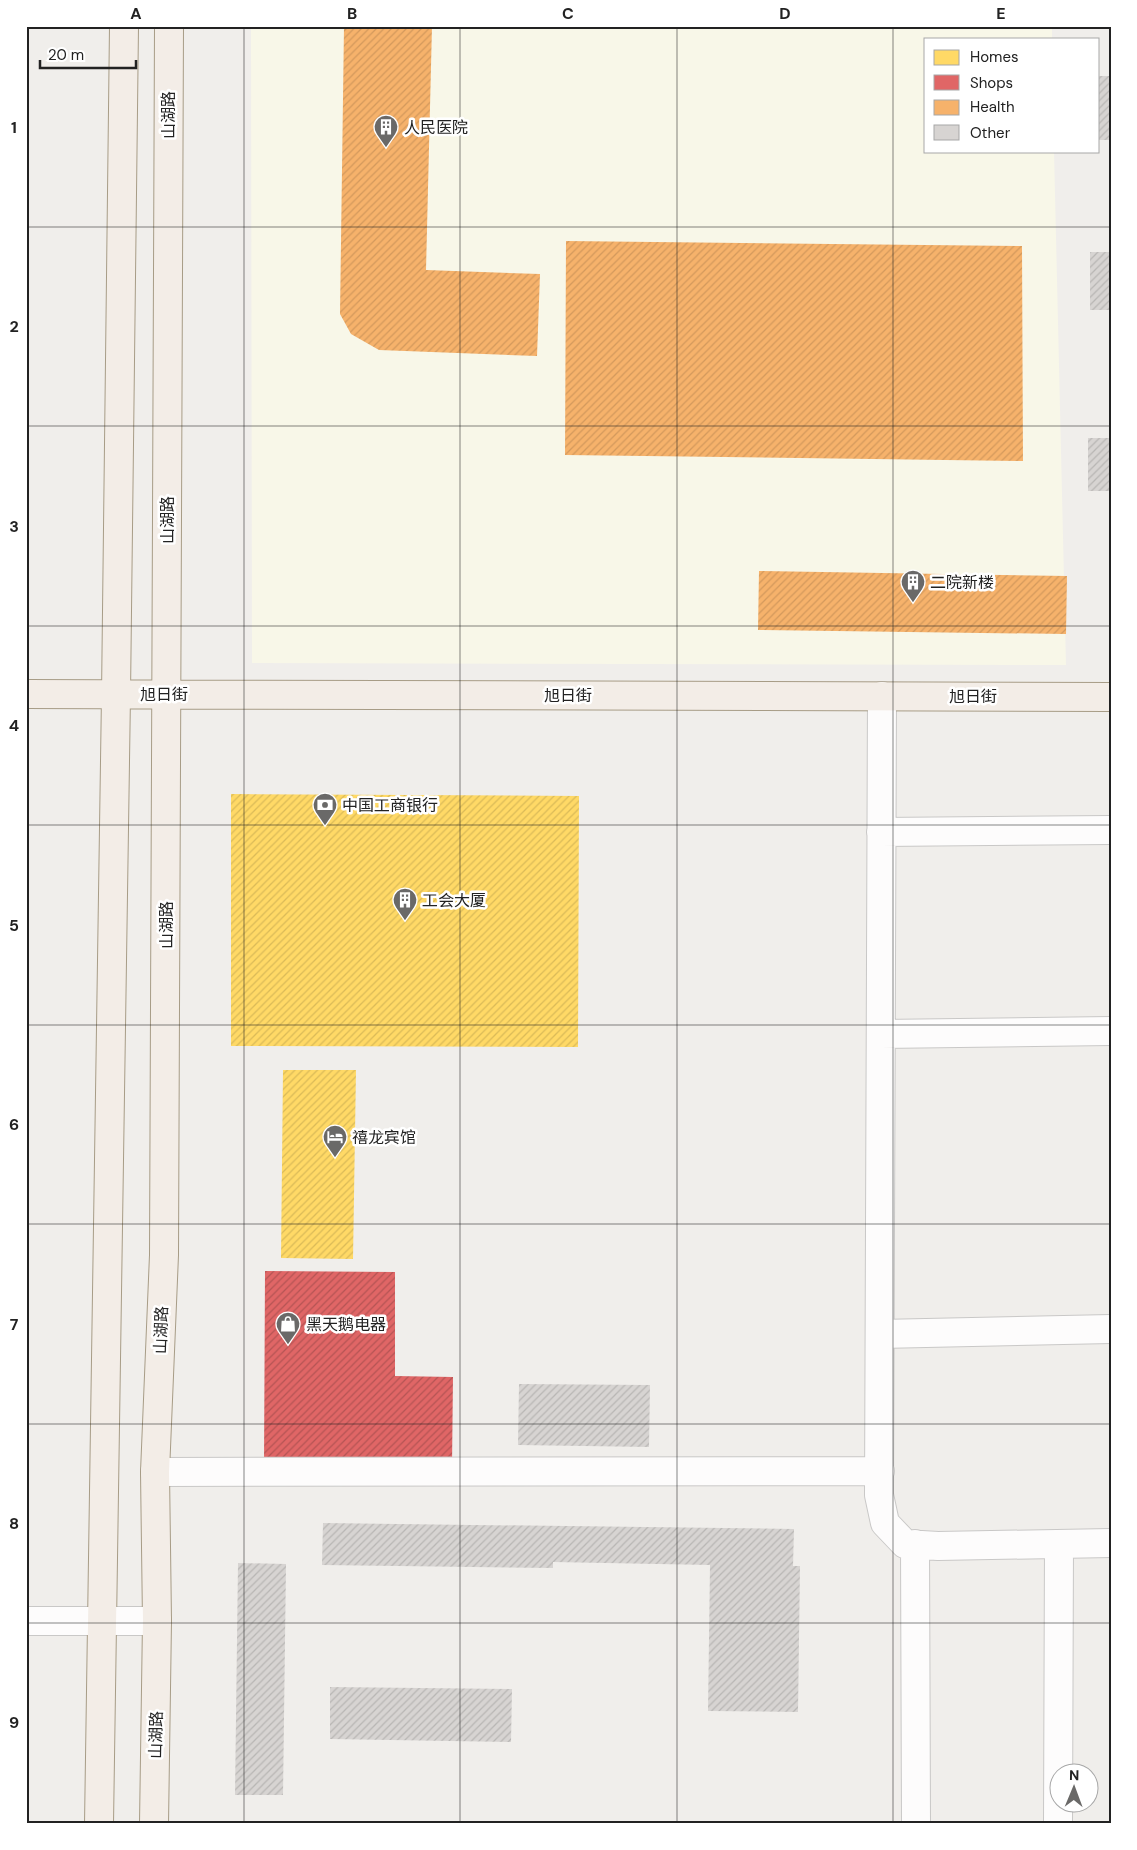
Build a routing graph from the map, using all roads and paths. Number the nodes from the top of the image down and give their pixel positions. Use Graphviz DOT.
graph roads {
  1 [pos="124,26"];
  2 [pos="169,26"];
  3 [pos="26,694"];
  4 [pos="167,694"];
  5 [pos="116,695"];
  6 [pos="882,696"];
  7 [pos="1111,697"];
  8 [pos="1111,830"];
  9 [pos="881,832"];
  10 [pos="1111,1031"];
  11 [pos="881,1034"];
  12 [pos="1111,1329"];
  13 [pos="880,1334"];
  14 [pos="880,1471"];
  15 [pos="156,1472"];
  16 [pos="1111,1543"];
  17 [pos="916,1544"];
  18 [pos="1059,1545"];
  19 [pos="26,1621"];
  20 [pos="101,1621"];
  21 [pos="157,1621"];
  22 [pos="99,1824"];
  23 [pos="154,1824"];
  24 [pos="916,1824"];
  25 [pos="1058,1824"];
  1 -- 5 [label="main road"];
  2 -- 4 [label="main road, 山湖路"];
  3 -- 5 [label="main road, 旭日街"];
  4 -- 5 [label="main road, 旭日街"];
  4 -- 6 [label="main road, 旭日街"];
  4 -- 15 [label="main road, 山湖路"];
  5 -- 20 [label="main road"];
  6 -- 7 [label="main road, 旭日街"];
  6 -- 9 [label="street"];
  8 -- 9 [label="street"];
  9 -- 11 [label="street"];
  10 -- 11 [label="street"];
  11 -- 13 [label="street"];
  12 -- 13 [label="street"];
  13 -- 14 [label="street"];
  14 -- 15 [label="street"];
  14 -- 17 [label="street"];
  15 -- 21 [label="main road, 山湖路"];
  16 -- 18 [label="street"];
  17 -- 18 [label="street"];
  17 -- 24 [label="street"];
  18 -- 25 [label="street"];
  19 -- 20 [label="street"];
  20 -- 21 [label="street"];
  20 -- 22 [label="main road"];
  21 -- 23 [label="main road, 山湖路"];
}
